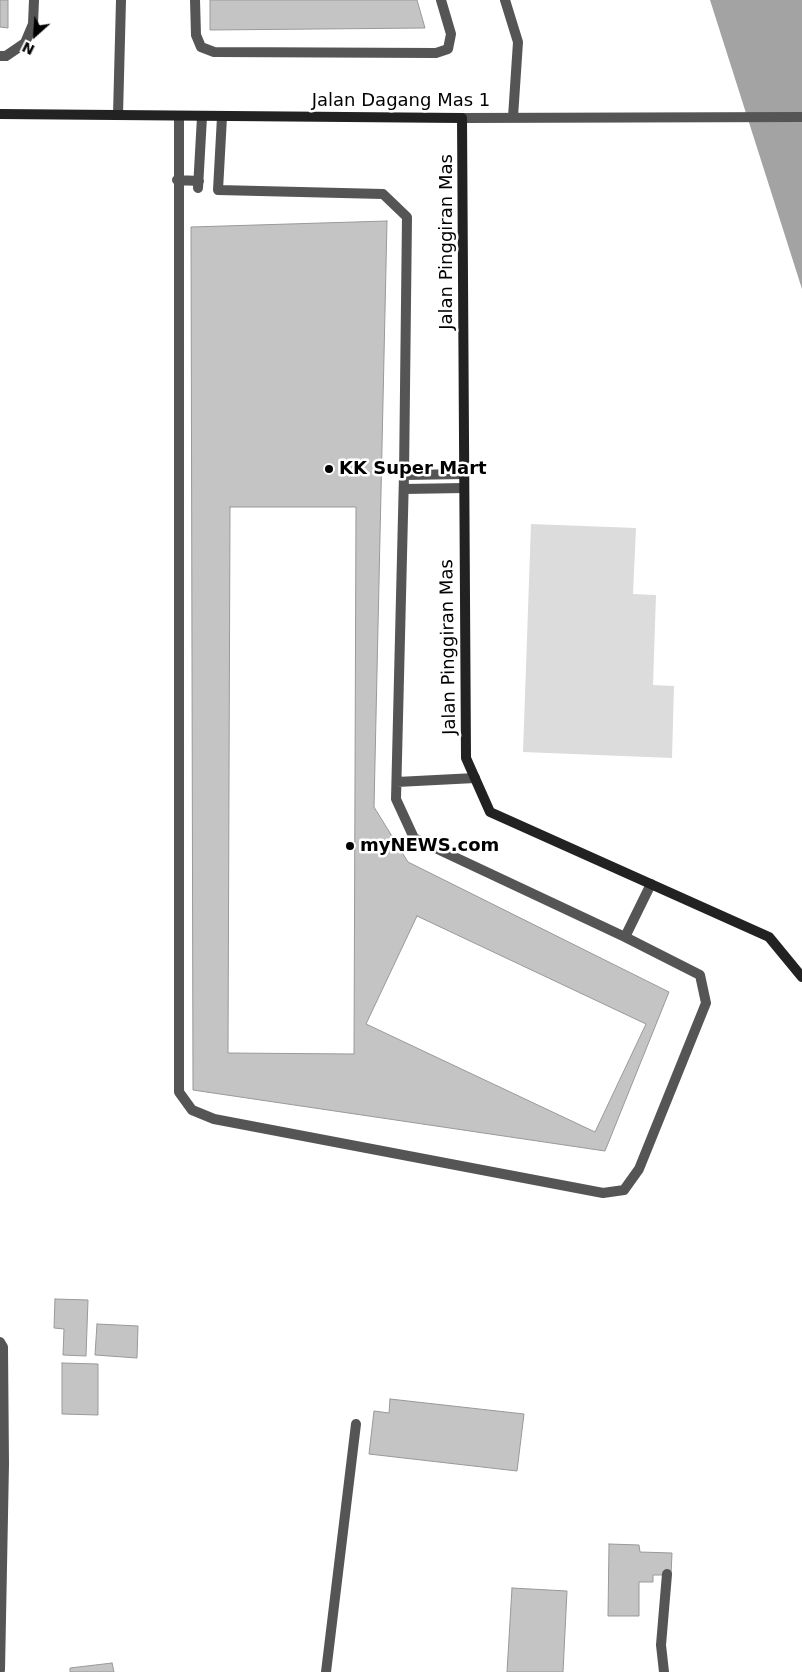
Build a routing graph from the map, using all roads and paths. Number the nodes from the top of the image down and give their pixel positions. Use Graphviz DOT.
graph roads {
  1 [pos="34,0"];
  2 [pos="120,0"];
  3 [pos="196,0"];
  4 [pos="441,0"];
  5 [pos="505,0"];
  6 [pos="0,56"];
  7 [pos="0,114"];
  8 [pos="118,115"];
  9 [pos="179,116"];
  10 [pos="202,116"];
  11 [pos="222,117"];
  12 [pos="514,117"];
  13 [pos="802,117"];
  14 [pos="462,118"];
  15 [pos="178,180"];
  16 [pos="464,474"];
  17 [pos="404,475"];
  18 [pos="464,488"];
  19 [pos="404,490"];
  20 [pos="475,778"];
  21 [pos="397,782"];
  22 [pos="651,884"];
  23 [pos="625,937"];
  24 [pos="802,977"];
  25 [pos="0,1342"];
  26 [pos="356,1424"];
  27 [pos="667,1574"];
  28 [pos="0,1670"];
  29 [pos="326,1672"];
  30 [pos="664,1672"];
  1 -- 6 [label="street"];
  2 -- 8 [label="street"];
  3 -- 4 [label="street"];
  5 -- 12 [label="street"];
  7 -- 8 [label="street, Jalan Dagang Mas 1"];
  8 -- 9 [label="street, Jalan Dagang Mas 1"];
  9 -- 10 [label="street, Jalan Dagang Mas 1"];
  9 -- 15 [label="street"];
  10 -- 11 [label="street, Jalan Dagang Mas 1"];
  10 -- 15 [label="street"];
  11 -- 14 [label="street, Jalan Dagang Mas 1"];
  11 -- 17 [label="street"];
  12 -- 13 [label="street, Jalan Dagang Mas 1"];
  12 -- 14 [label="street, Jalan Dagang Mas 1"];
  14 -- 16 [label="street, Jalan Pinggiran Mas"];
  15 -- 23 [label="street"];
  16 -- 17 [label="street"];
  16 -- 18 [label="street, Jalan Pinggiran Mas"];
  17 -- 19 [label="street"];
  18 -- 19 [label="street"];
  18 -- 20 [label="street, Jalan Pinggiran Mas"];
  19 -- 21 [label="street"];
  20 -- 21 [label="street"];
  20 -- 22 [label="street, Jalan Pinggiran Mas"];
  21 -- 23 [label="street"];
  22 -- 23 [label="street"];
  22 -- 24 [label="street, Jalan Pinggiran Mas"];
  25 -- 28 [label="street"];
  26 -- 29 [label="street"];
  27 -- 30 [label="street"];
}
